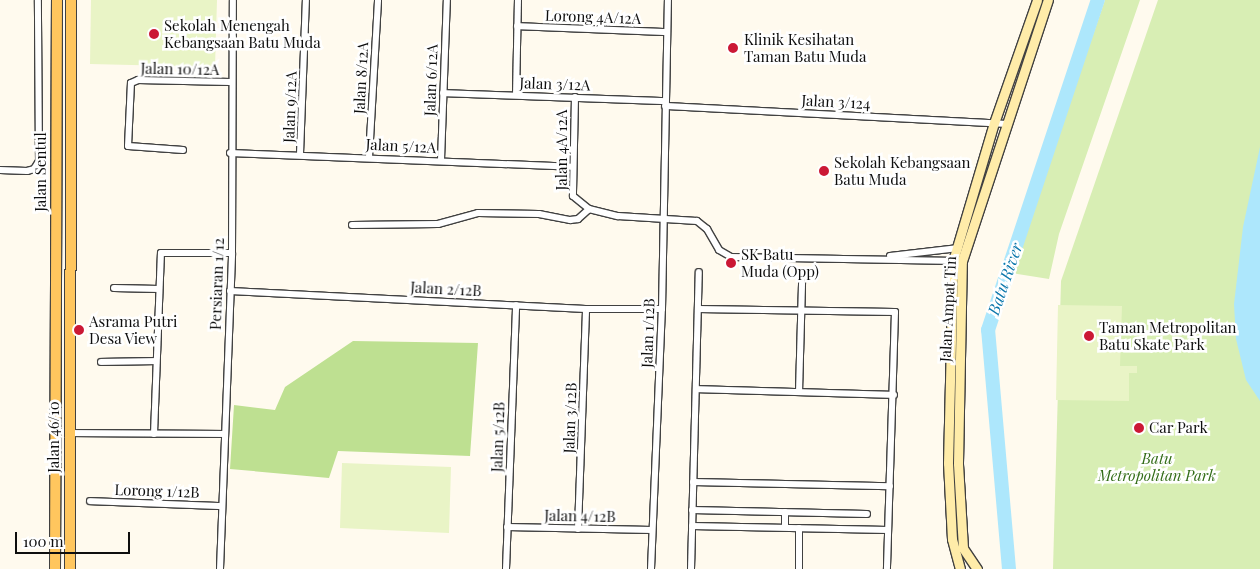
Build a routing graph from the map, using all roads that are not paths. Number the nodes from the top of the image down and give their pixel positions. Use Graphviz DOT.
graph roads {
  1 [pos="38,0"];
  2 [pos="57,0"];
  3 [pos="71,0"];
  4 [pos="233,0"];
  5 [pos="306,0"];
  6 [pos="378,0"];
  7 [pos="447,0"];
  8 [pos="518,0"];
  9 [pos="668,0"];
  10 [pos="1037,0"];
  11 [pos="1048,0"];
  12 [pos="517,26"];
  13 [pos="667,32"];
  14 [pos="230,82"];
  15 [pos="443,93"];
  16 [pos="516,95"];
  17 [pos="575,97"];
  18 [pos="665,102"];
  19 [pos="994,123"];
  20 [pos="1005,124"];
  21 [pos="183,150"];
  22 [pos="230,153"];
  23 [pos="300,154"];
  24 [pos="369,157"];
  25 [pos="441,160"];
  26 [pos="572,167"];
  27 [pos="0,170"];
  28 [pos="589,209"];
  29 [pos="663,219"];
  30 [pos="352,225"];
  31 [pos="956,248"];
  32 [pos="966,248"];
  33 [pos="232,254"];
  34 [pos="886,257"];
  35 [pos="958,261"];
  36 [pos="699,272"];
  37 [pos="802,283"];
  38 [pos="114,288"];
  39 [pos="159,289"];
  40 [pos="230,290"];
  41 [pos="70,305"];
  42 [pos="516,305"];
  43 [pos="586,309"];
  44 [pos="662,309"];
  45 [pos="698,309"];
  46 [pos="802,311"];
  47 [pos="56,344"];
  48 [pos="156,361"];
  49 [pos="101,362"];
  50 [pos="696,389"];
  51 [pos="799,392"];
  52 [pos="894,395"];
  53 [pos="69,433"];
  54 [pos="154,434"];
  55 [pos="224,434"];
  56 [pos="693,482"];
  57 [pos="890,486"];
  58 [pos="90,501"];
  59 [pos="222,506"];
  60 [pos="692,510"];
  61 [pos="785,512"];
  62 [pos="867,514"];
  63 [pos="692,526"];
  64 [pos="507,527"];
  65 [pos="785,528"];
  66 [pos="799,528"];
  67 [pos="578,529"];
  68 [pos="652,530"];
  69 [pos="888,530"];
  70 [pos="55,569"];
  71 [pos="70,569"];
  72 [pos="220,569"];
  73 [pos="506,569"];
  74 [pos="650,569"];
  75 [pos="690,569"];
  76 [pos="799,569"];
  77 [pos="887,569"];
  78 [pos="960,569"];
  79 [pos="977,569"];
  1 -- 27 [label="street"];
  2 -- 47 [label="main road, Jalan Sentul"];
  3 -- 41 [label="main road, Jalan Sentul"];
  4 -- 14 [label="street, Persiaran 1/12"];
  5 -- 23 [label="street, Jalan 9/12A"];
  6 -- 24 [label="street, Jalan 8/12A"];
  7 -- 15 [label="street, Jalan 6/12A"];
  8 -- 12 [label="street"];
  9 -- 13 [label="street, Jalan 1/12B"];
  10 -- 19 [label="street, Jalan Ampat Tin"];
  11 -- 20 [label="street, Jalan Ampat Tin"];
  12 -- 13 [label="street, Lorong 4A/12A"];
  12 -- 16 [label="street"];
  13 -- 18 [label="street, Jalan 1/12B"];
  14 -- 21 [label="street, Jalan 10/12A"];
  14 -- 22 [label="street, Persiaran 1/12"];
  15 -- 16 [label="street, Jalan 3/12A"];
  15 -- 25 [label="street, Jalan 6/12A"];
  16 -- 17 [label="street, Jalan 3/12A"];
  17 -- 18 [label="street, Jalan 3/12A"];
  17 -- 26 [label="street, Jalan 4A/12A"];
  18 -- 19 [label="street, Jalan 3/124"];
  18 -- 29 [label="street, Jalan 1/12B"];
  19 -- 20 [label="street, Jalan 3/124"];
  19 -- 31 [label="street, Jalan Ampat Tin"];
  20 -- 32 [label="street, Jalan Ampat Tin"];
  22 -- 23 [label="street, Jalan 5/12A"];
  22 -- 33 [label="street, Persiaran 1/12"];
  23 -- 24 [label="street, Jalan 5/12A"];
  24 -- 25 [label="street, Jalan 5/12A"];
  25 -- 26 [label="street, Jalan 5/12A"];
  26 -- 28 [label="street, Jalan 4A/12A"];
  28 -- 29 [label="street"];
  28 -- 30 [label="street"];
  29 -- 34 [label="street"];
  29 -- 44 [label="street, Jalan 1/12B"];
  31 -- 32 [label="street"];
  31 -- 34 [label="street"];
  31 -- 35 [label="street, Jalan Ampat Tin"];
  32 -- 35 [label="street, Jalan Ampat Tin"];
  33 -- 39 [label="street"];
  33 -- 40 [label="street, Persiaran 1/12"];
  34 -- 35 [label="street"];
  35 -- 78 [label="street, Jalan Ampat Tin"];
  35 -- 79 [label="street, Jalan Ampat Tin"];
  36 -- 45 [label="street"];
  37 -- 46 [label="street"];
  38 -- 39 [label="street"];
  39 -- 48 [label="street"];
  40 -- 42 [label="street, Jalan 2/12B"];
  40 -- 55 [label="street, Persiaran 1/12"];
  41 -- 53 [label="main road, Jalan 46/10"];
  42 -- 43 [label="street, Jalan 2/12B"];
  42 -- 64 [label="street, Jalan 5/12B"];
  43 -- 44 [label="street, Jalan 2/12B"];
  43 -- 67 [label="street, Jalan 3/12B"];
  44 -- 68 [label="street, Jalan 1/12B"];
  45 -- 46 [label="street"];
  45 -- 50 [label="street"];
  46 -- 51 [label="street"];
  46 -- 52 [label="street"];
  47 -- 70 [label="main road, Jalan 46/10"];
  48 -- 49 [label="street"];
  48 -- 54 [label="street"];
  50 -- 51 [label="street"];
  50 -- 56 [label="street"];
  51 -- 52 [label="street"];
  52 -- 57 [label="street"];
  53 -- 54 [label="street"];
  53 -- 71 [label="main road, Jalan 46/10"];
  54 -- 55 [label="street"];
  55 -- 59 [label="street, Persiaran 1/12"];
  56 -- 57 [label="street"];
  56 -- 60 [label="street"];
  57 -- 69 [label="street"];
  58 -- 59 [label="street, Lorong 1/12B"];
  59 -- 72 [label="street, Persiaran 1/12"];
  60 -- 61 [label="street"];
  60 -- 63 [label="street"];
  61 -- 62 [label="street"];
  61 -- 65 [label="street"];
  63 -- 65 [label="street"];
  63 -- 75 [label="street"];
  64 -- 67 [label="street, Jalan 4/12B"];
  64 -- 73 [label="street, Jalan 5/12B"];
  65 -- 66 [label="street"];
  66 -- 69 [label="street"];
  66 -- 76 [label="street"];
  67 -- 68 [label="street, Jalan 4/12B"];
  68 -- 74 [label="street, Jalan 1/12B"];
  69 -- 77 [label="street"];
}
